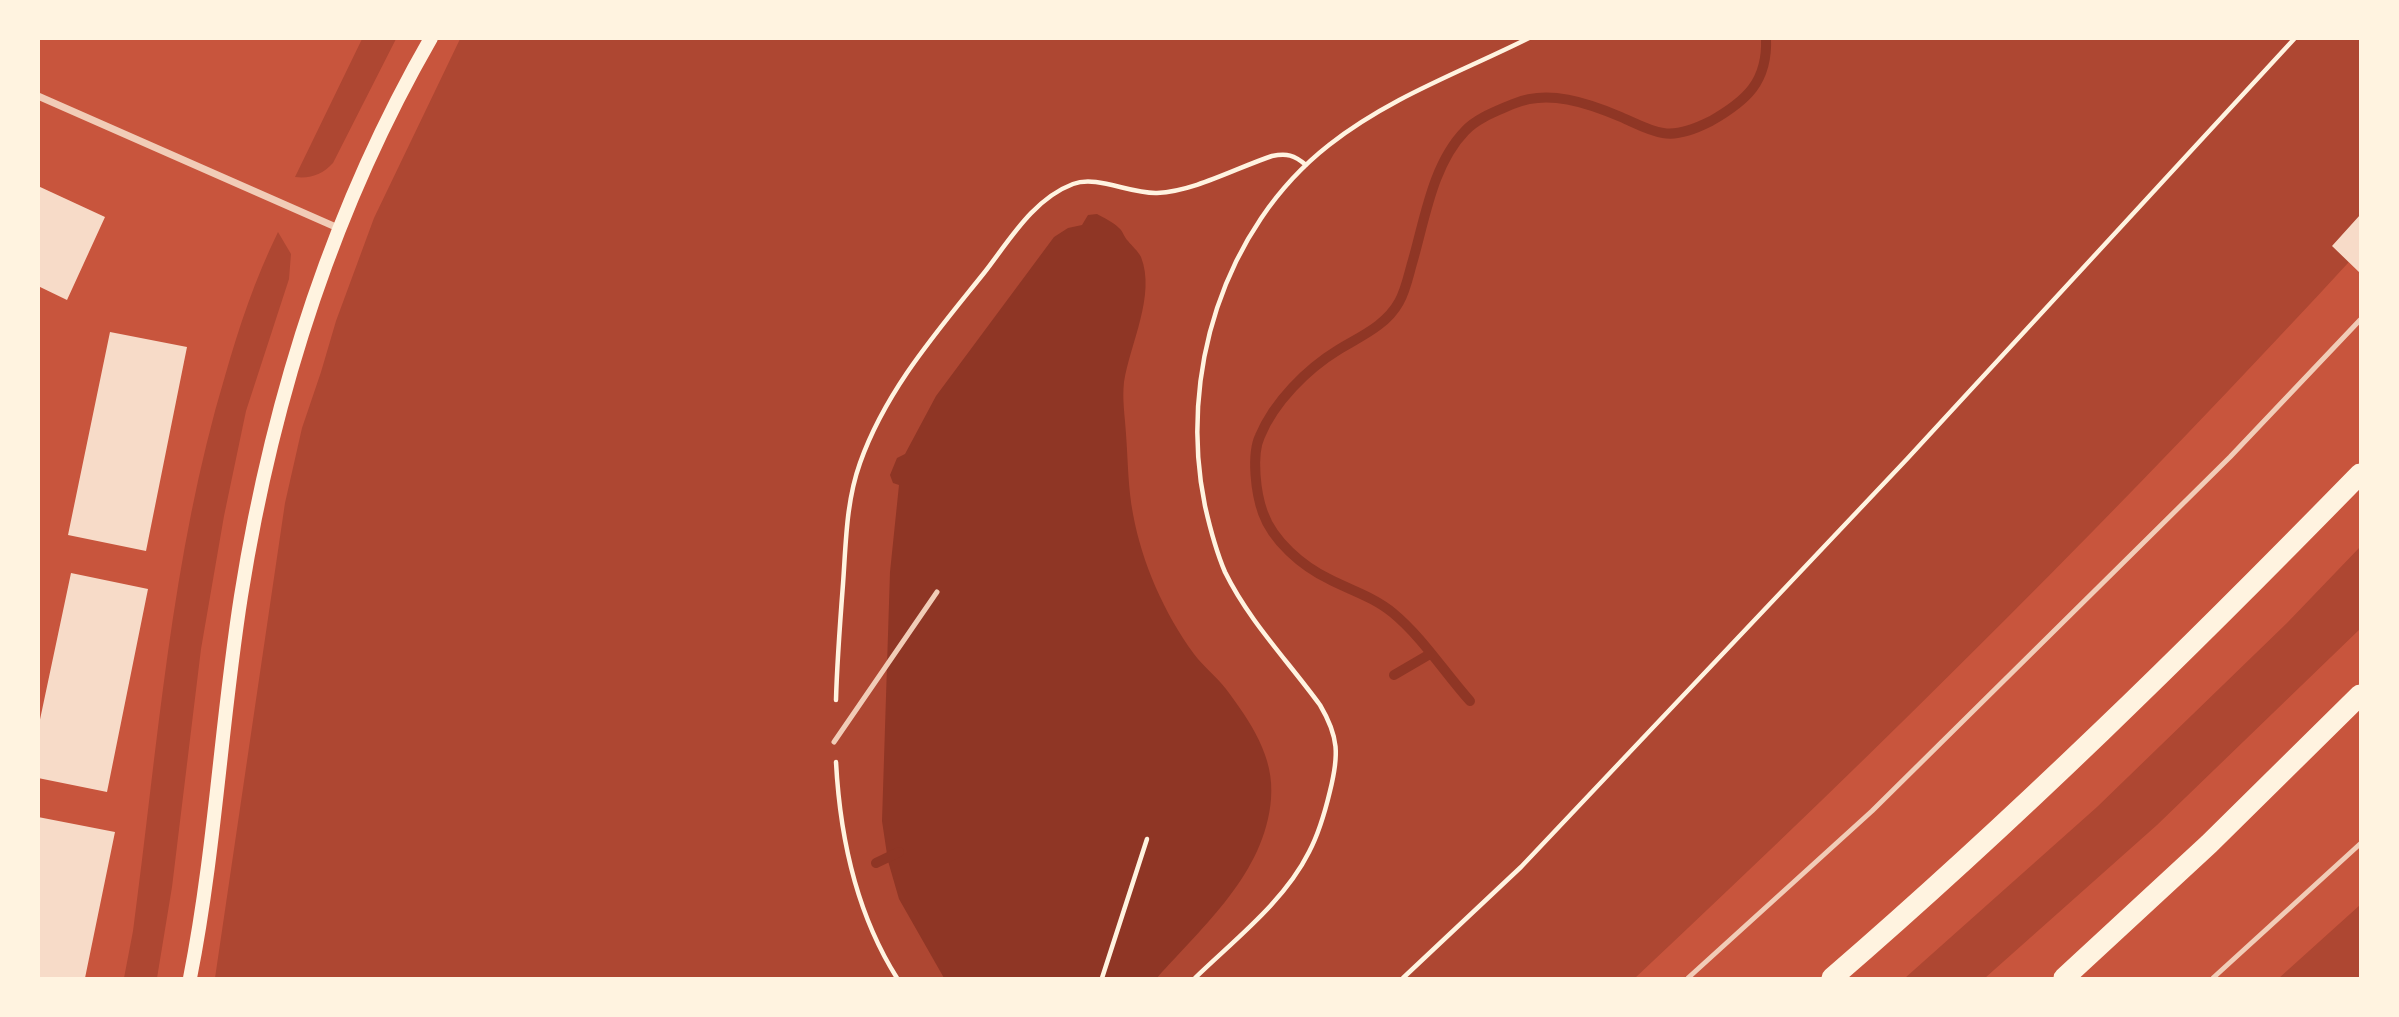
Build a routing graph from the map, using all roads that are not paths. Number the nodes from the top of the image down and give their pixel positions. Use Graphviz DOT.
graph roads {
  1 [pos="431,38"];
  2 [pos="38,96"];
  3 [pos="338,228"];
  4 [pos="2361,320"];
  5 [pos="2361,474"];
  6 [pos="937,592"];
  7 [pos="2361,695"];
  8 [pos="834,742"];
  9 [pos="2361,844"];
  10 [pos="190,978"];
  11 [pos="1688,978"];
  12 [pos="1832,978"];
  13 [pos="2064,978"];
  14 [pos="2213,978"];
  1 -- 3 [label="main road"];
  2 -- 3 [label="street"];
  3 -- 10 [label="main road"];
  4 -- 11 [label="lane"];
  5 -- 12 [label="highway"];
  6 -- 8 [label="lane"];
  7 -- 13 [label="highway"];
  9 -- 14 [label="lane"];
}
